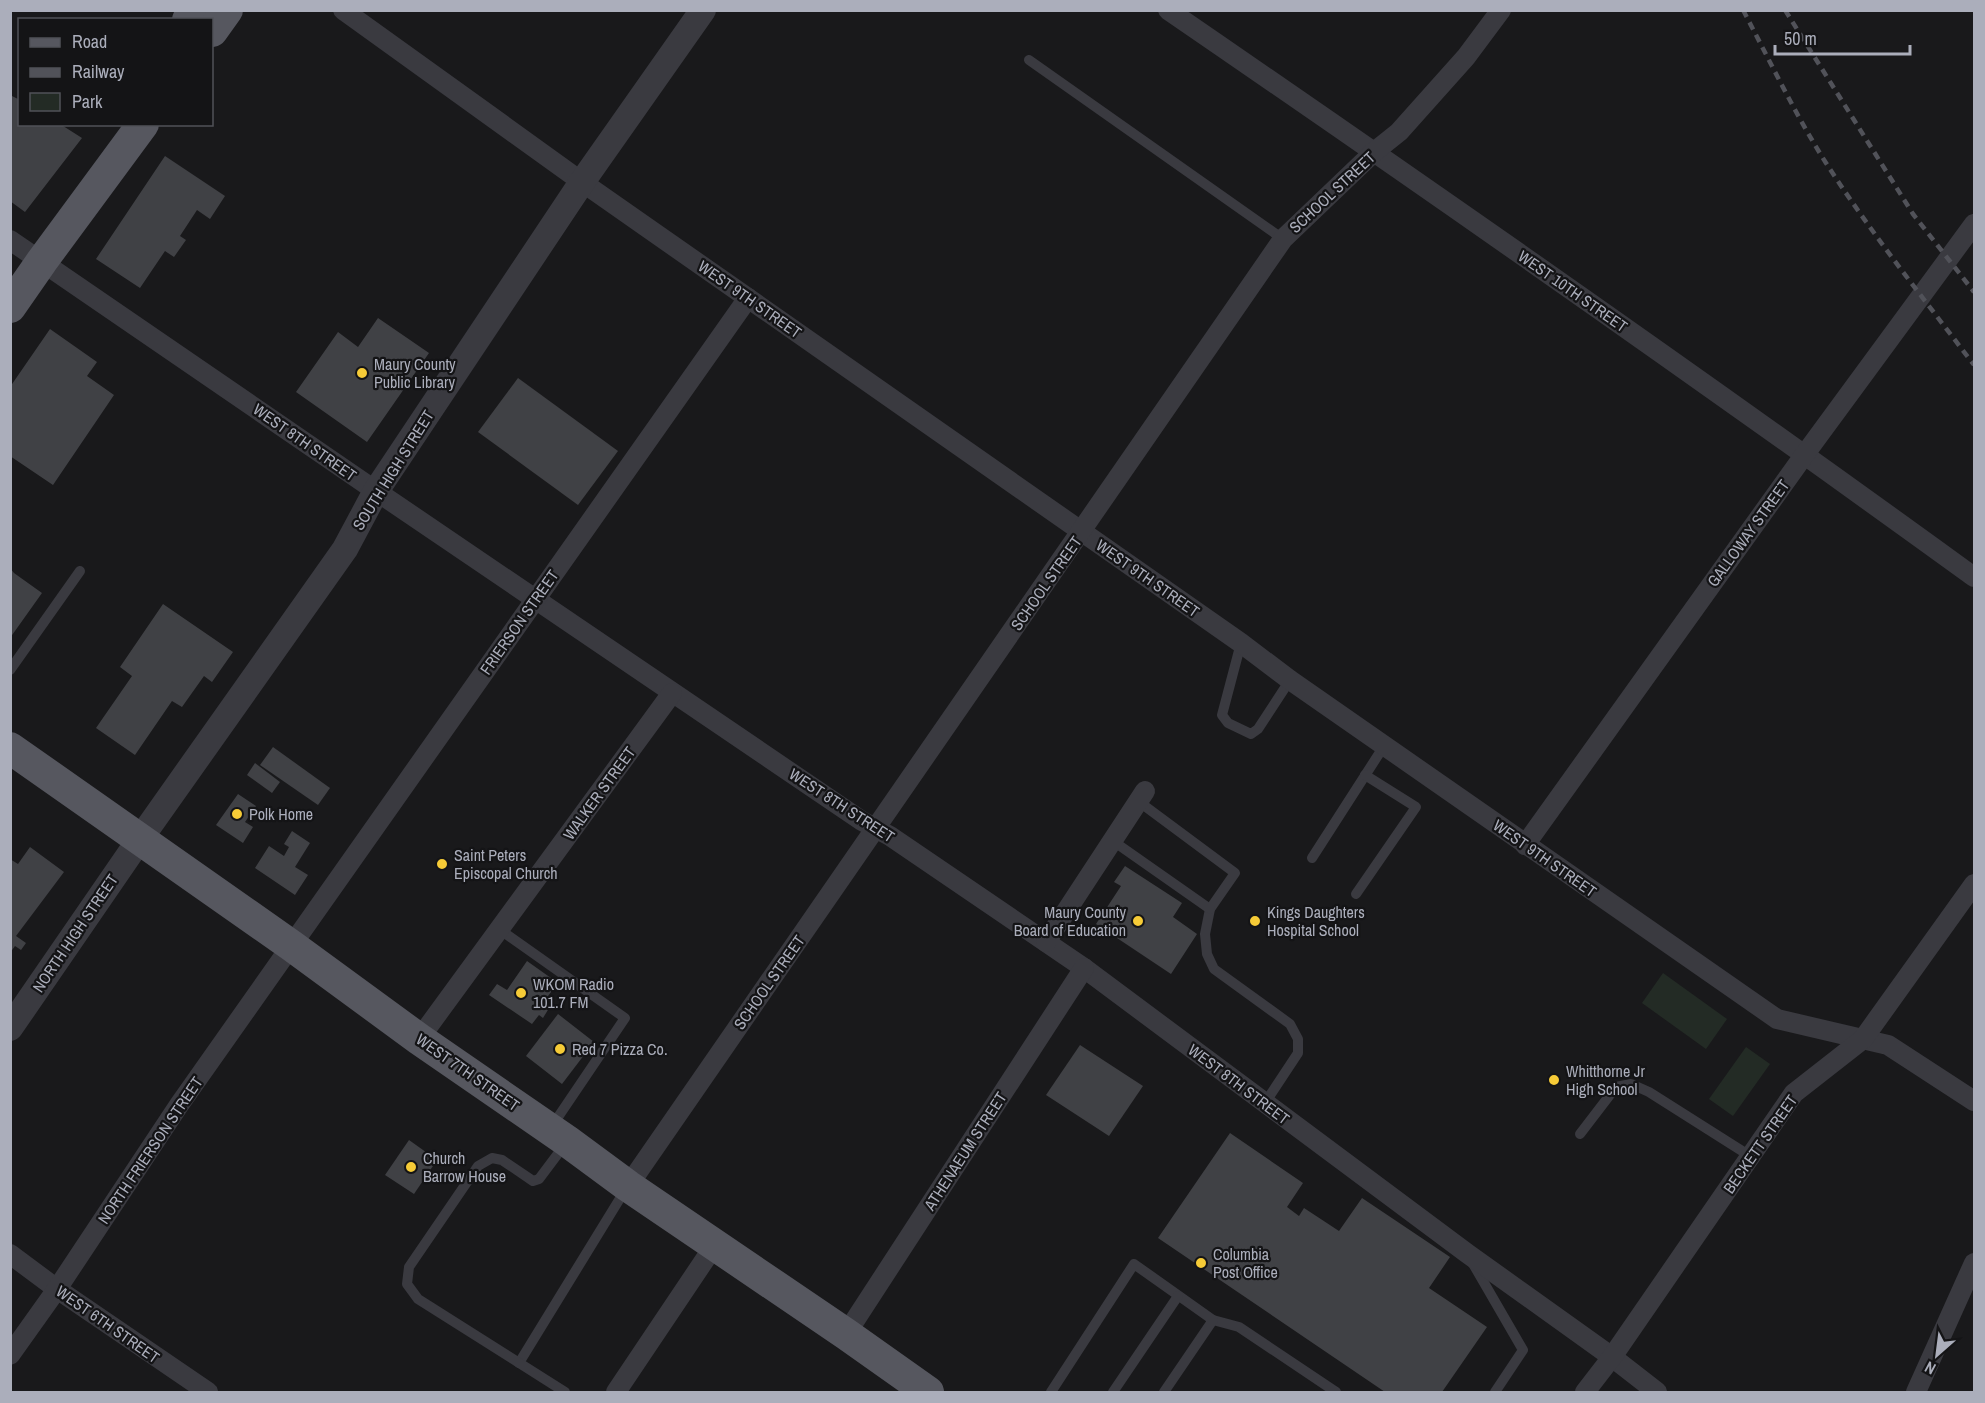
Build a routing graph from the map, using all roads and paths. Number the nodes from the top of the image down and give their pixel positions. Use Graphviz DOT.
graph roads {
  1 [pos="227,10"];
  2 [pos="343,10"];
  3 [pos="703,10"];
  4 [pos="1168,10"];
  5 [pos="1501,10"];
  6 [pos="213,31"];
  7 [pos="1029,60"];
  8 [pos="123,126"];
  9 [pos="142,126"];
  10 [pos="1374,152"];
  11 [pos="582,182"];
  12 [pos="1974,224"];
  13 [pos="1283,239"];
  14 [pos="10,240"];
  15 [pos="42,261"];
  16 [pos="748,298"];
  17 [pos="10,307"];
  18 [pos="1805,454"];
  19 [pos="376,491"];
  20 [pos="1081,532"];
  21 [pos="80,571"];
  22 [pos="1974,577"];
  23 [pos="535,599"];
  24 [pos="1241,643"];
  25 [pos="10,670"];
  26 [pos="1290,680"];
  27 [pos="672,693"];
  28 [pos="1384,746"];
  29 [pos="10,748"];
  30 [pos="1365,775"];
  31 [pos="1141,796"];
  32 [pos="875,829"];
  33 [pos="140,839"];
  34 [pos="1113,841"];
  35 [pos="1525,844"];
  36 [pos="1312,858"];
  37 [pos="1974,884"];
  38 [pos="1356,894"];
  39 [pos="1210,909"];
  40 [pos="499,929"];
  41 [pos="1046,942"];
  42 [pos="292,946"];
  43 [pos="1084,968"];
  44 [pos="10,1028"];
  45 [pos="419,1039"];
  46 [pos="1863,1039"];
  47 [pos="1974,1101"];
  48 [pos="1265,1103"];
  49 [pos="1580,1134"];
  50 [pos="559,1135"];
  51 [pos="1750,1156"];
  52 [pos="628,1186"];
  53 [pos="714,1246"];
  54 [pos="10,1254"];
  55 [pos="1468,1254"];
  56 [pos="1974,1263"];
  57 [pos="57,1289"];
  58 [pos="1178,1296"];
  59 [pos="1213,1320"];
  60 [pos="846,1334"];
  61 [pos="10,1355"];
  62 [pos="1612,1357"];
  63 [pos="519,1363"];
  64 [pos="180,1385"];
  65 [pos="208,1392"];
  66 [pos="565,1392"];
  67 [pos="616,1392"];
  68 [pos="928,1392"];
  69 [pos="1051,1392"];
  70 [pos="1113,1392"];
  71 [pos="1164,1392"];
  72 [pos="1336,1392"];
  73 [pos="1495,1392"];
  74 [pos="1585,1392"];
  75 [pos="1657,1392"];
  76 [pos="1916,1392"];
  1 -- 6 [label="main road"];
  2 -- 11 [label="street, WEST 9TH STREET"];
  3 -- 11 [label="street, SOUTH HIGH STREET"];
  4 -- 10 [label="street, WEST 10TH STREET"];
  5 -- 10 [label="street, SCHOOL STREET"];
  7 -- 13 [label="lane"];
  8 -- 15 [label="main road"];
  9 -- 15 [label="main road"];
  10 -- 13 [label="street, SCHOOL STREET"];
  10 -- 18 [label="street, WEST 10TH STREET"];
  11 -- 16 [label="street, WEST 9TH STREET"];
  11 -- 19 [label="street, SOUTH HIGH STREET"];
  12 -- 18 [label="street, GALLOWAY STREET"];
  13 -- 20 [label="street, SCHOOL STREET"];
  14 -- 15 [label="street, WEST 8TH STREET"];
  15 -- 17 [label="main road"];
  15 -- 19 [label="street, WEST 8TH STREET"];
  16 -- 20 [label="street, WEST 9TH STREET"];
  16 -- 23 [label="street, FRIERSON STREET"];
  18 -- 22 [label="street, WEST 10TH STREET"];
  18 -- 35 [label="street, GALLOWAY STREET"];
  19 -- 23 [label="street, WEST 8TH STREET"];
  19 -- 33 [label="street, SOUTH HIGH STREET"];
  20 -- 24 [label="street, WEST 9TH STREET"];
  20 -- 32 [label="street, SCHOOL STREET"];
  21 -- 25 [label="lane"];
  23 -- 27 [label="street, WEST 8TH STREET"];
  23 -- 42 [label="street, FRIERSON STREET"];
  24 -- 26 [label="street, WEST 9TH STREET"];
  24 -- 26 [label="lane"];
  26 -- 28 [label="street, WEST 9TH STREET"];
  27 -- 32 [label="street, WEST 8TH STREET"];
  27 -- 40 [label="street, WALKER STREET"];
  28 -- 30 [label="lane"];
  28 -- 35 [label="street, WEST 9TH STREET"];
  29 -- 33 [label="main road, WEST 7TH STREET"];
  30 -- 36 [label="lane"];
  30 -- 38 [label="lane"];
  31 -- 34 [label="street"];
  31 -- 39 [label="lane"];
  32 -- 41 [label="street, WEST 8TH STREET"];
  32 -- 52 [label="street, SCHOOL STREET"];
  33 -- 42 [label="main road, WEST 7TH STREET"];
  33 -- 44 [label="street, NORTH HIGH STREET"];
  34 -- 39 [label="lane"];
  34 -- 41 [label="street"];
  35 -- 46 [label="street, WEST 9TH STREET"];
  37 -- 46 [label="street, BECKETT STREET"];
  39 -- 48 [label="lane"];
  40 -- 45 [label="street, WALKER STREET"];
  40 -- 50 [label="lane"];
  41 -- 43 [label="street, WEST 8TH STREET"];
  42 -- 45 [label="main road, WEST 7TH STREET"];
  42 -- 57 [label="street, NORTH FRIERSON STREET"];
  43 -- 48 [label="street, WEST 8TH STREET"];
  43 -- 60 [label="street, ATHENAEUM STREET"];
  45 -- 50 [label="main road, WEST 7TH STREET"];
  46 -- 47 [label="street, WEST 9TH STREET"];
  46 -- 51 [label="street, BECKETT STREET"];
  48 -- 55 [label="street, WEST 8TH STREET"];
  49 -- 51 [label="lane"];
  50 -- 52 [label="main road, WEST 7TH STREET"];
  50 -- 63 [label="lane"];
  51 -- 62 [label="street, BECKETT STREET"];
  52 -- 53 [label="main road, WEST 7TH STREET"];
  52 -- 63 [label="lane"];
  53 -- 60 [label="main road, WEST 7TH STREET"];
  53 -- 67 [label="street"];
  54 -- 57 [label="street, WEST 6TH STREET"];
  55 -- 62 [label="street, WEST 8TH STREET"];
  55 -- 73 [label="lane"];
  56 -- 76 [label="street"];
  57 -- 61 [label="street, NORTH FRIERSON STREET"];
  57 -- 64 [label="street, WEST 6TH STREET"];
  58 -- 59 [label="lane"];
  58 -- 69 [label="lane"];
  58 -- 70 [label="lane"];
  59 -- 71 [label="lane"];
  59 -- 72 [label="lane"];
  60 -- 68 [label="main road, WEST 7TH STREET"];
  62 -- 74 [label="street, BECKETT STREET"];
  62 -- 75 [label="street, WEST 8TH STREET"];
  63 -- 66 [label="lane"];
  64 -- 65 [label="street, WEST 6TH STREET"];
}
